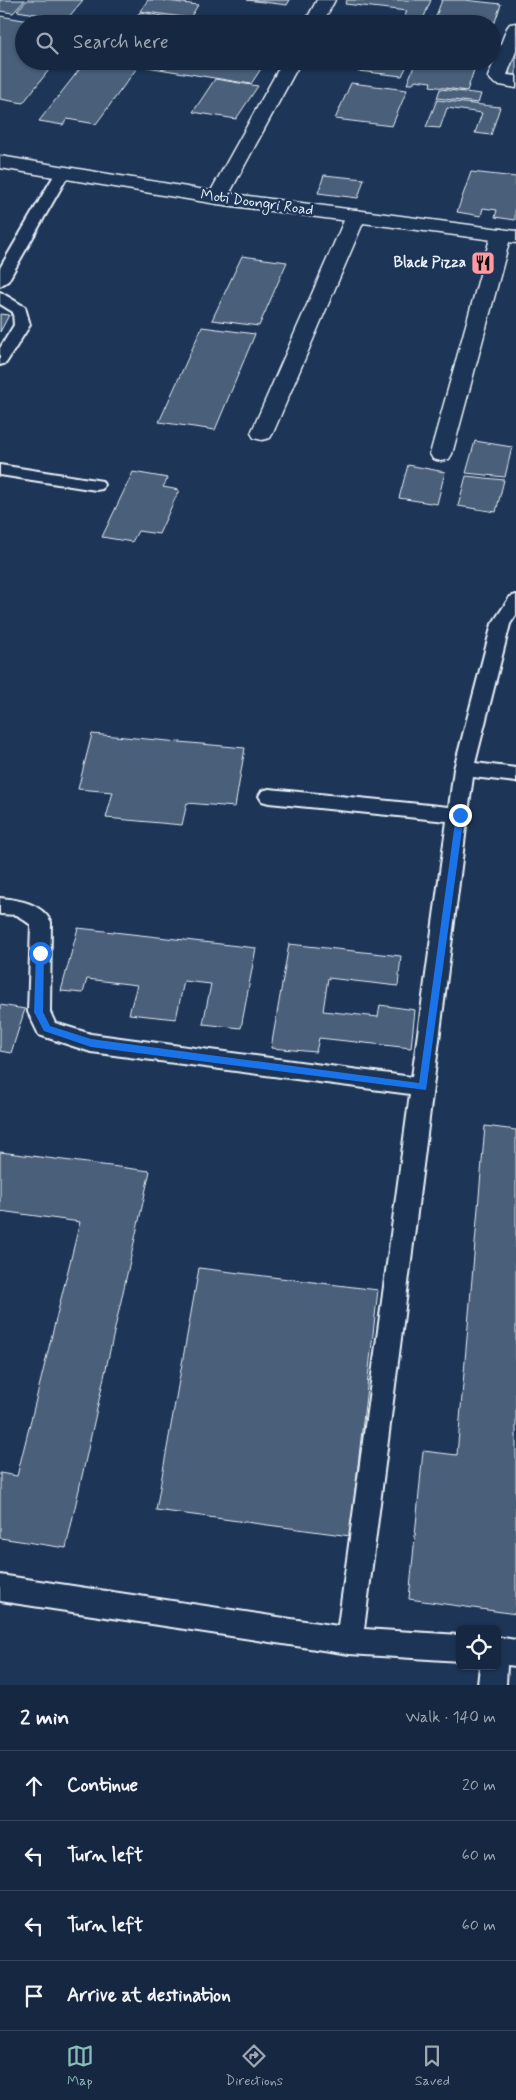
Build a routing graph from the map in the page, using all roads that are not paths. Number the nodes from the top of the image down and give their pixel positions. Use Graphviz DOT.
graph roads {
  1 [pos="326,0"];
  2 [pos="318,15"];
  3 [pos="516,28"];
  4 [pos="501,67"];
  5 [pos="287,70"];
  6 [pos="500,70"];
  7 [pos="516,82"];
  8 [pos="0,162"];
  9 [pos="64,172"];
  10 [pos="217,198"];
  11 [pos="356,216"];
  12 [pos="508,236"];
  13 [pos="0,281"];
  14 [pos="0,297"];
  15 [pos="0,360"];
  16 [pos="262,433"];
  17 [pos="442,454"];
  18 [pos="0,470"];
  19 [pos="96,484"];
  20 [pos="516,601"];
  21 [pos="464,769"];
  22 [pos="516,775"];
  23 [pos="269,796"];
  24 [pos="460,815"];
  25 [pos="0,906"];
  26 [pos="423,1087"];
  27 [pos="0,1588"];
  28 [pos="349,1641"];
  29 [pos="456,1648"];
  30 [pos="501,1651"];
  31 [pos="516,1653"];
  32 [pos="494,1670"];
  33 [pos="492,1685"];
  1 -- 2 [label="street"];
  3 -- 4 [label="street"];
  5 -- 10 [label="street"];
  6 -- 7 [label="street"];
  8 -- 9 [label="street, Moti Doongri Road"];
  9 -- 10 [label="street, Moti Doongri Road"];
  9 -- 13 [label="lane"];
  10 -- 11 [label="street, Moti Doongri Road"];
  11 -- 12 [label="street, Moti Doongri Road"];
  11 -- 16 [label="street"];
  12 -- 17 [label="street"];
  14 -- 15 [label="lane"];
  18 -- 19 [label="lane"];
  20 -- 21 [label="lane"];
  21 -- 22 [label="lane"];
  21 -- 24 [label="lane"];
  23 -- 24 [label="lane"];
  24 -- 26 [label="lane"];
  25 -- 26 [label="lane"];
  26 -- 28 [label="lane"];
  27 -- 28 [label="lane"];
  28 -- 29 [label="lane"];
  30 -- 31 [label="lane"];
  32 -- 33 [label="lane"];
}
